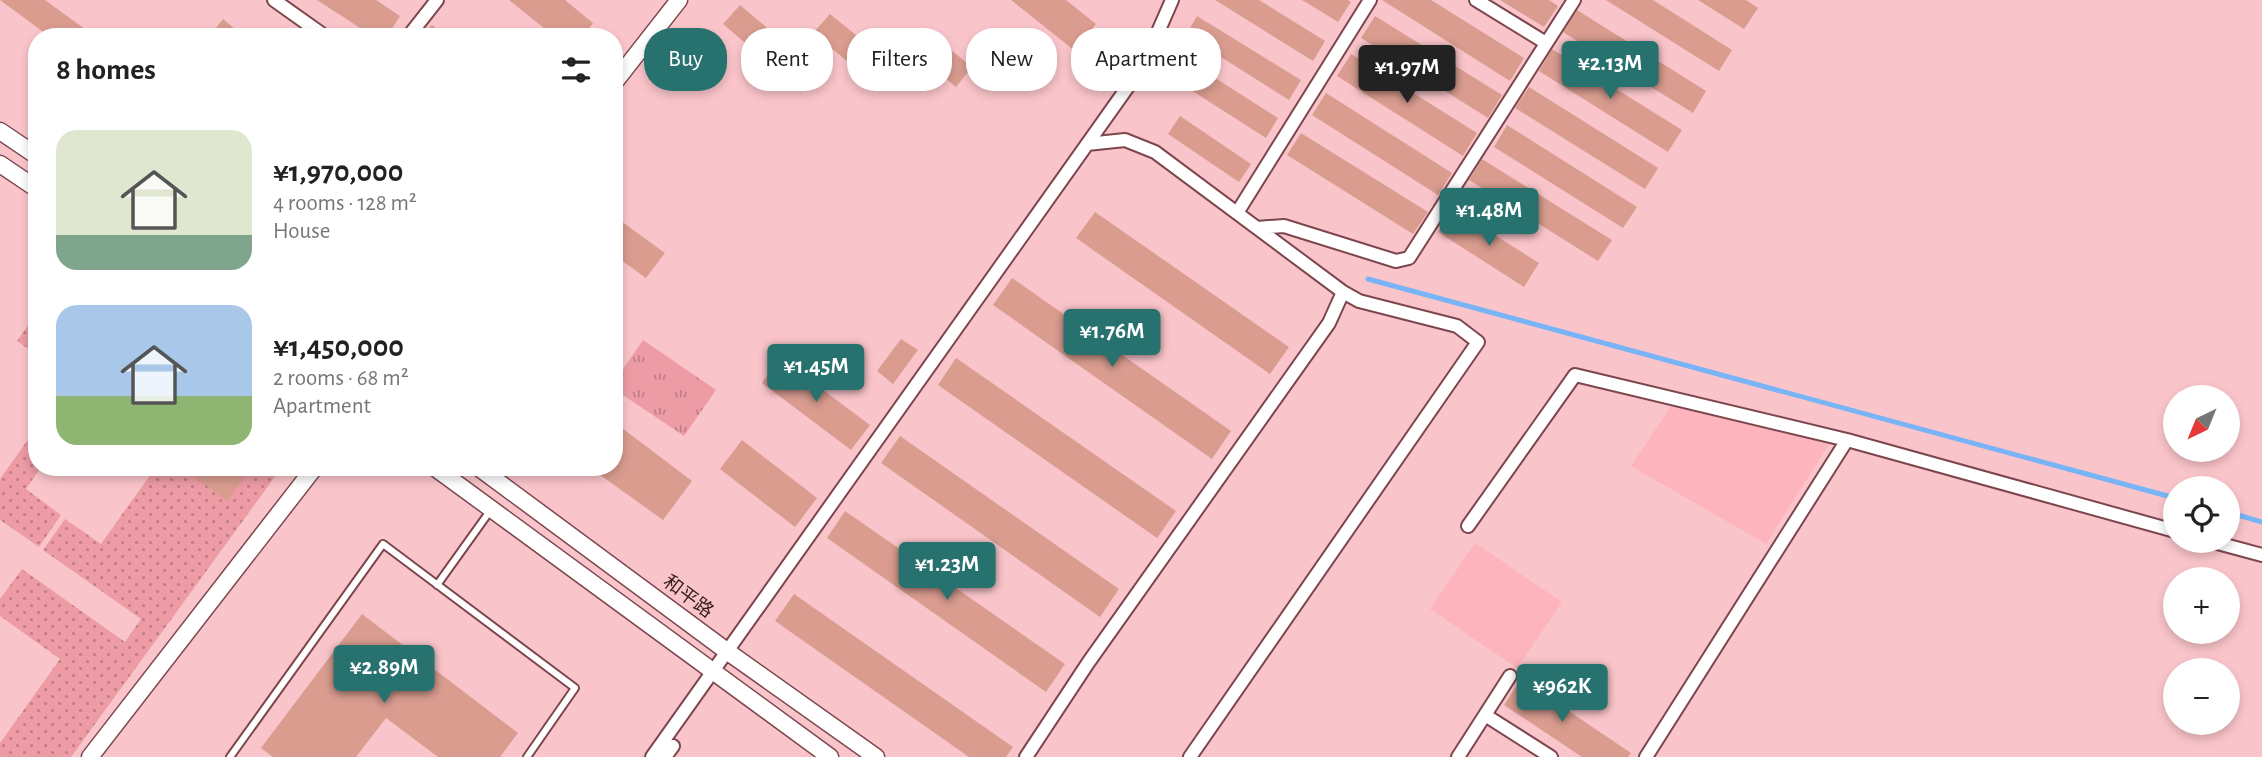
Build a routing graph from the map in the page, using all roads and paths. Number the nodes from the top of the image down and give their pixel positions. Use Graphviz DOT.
graph roads {
  1 [pos="274,0"];
  2 [pos="437,0"];
  3 [pos="679,0"];
  4 [pos="1172,0"];
  5 [pos="1370,0"];
  6 [pos="1476,0"];
  7 [pos="1574,0"];
  8 [pos="313,28"];
  9 [pos="415,28"];
  10 [pos="1546,43"];
  11 [pos="623,72"];
  12 [pos="0,131"];
  13 [pos="1087,144"];
  14 [pos="28,150"];
  15 [pos="0,164"];
  16 [pos="28,183"];
  17 [pos="1237,213"];
  18 [pos="1257,228"];
  19 [pos="1343,292"];
  20 [pos="1847,440"];
  21 [pos="308,476"];
  22 [pos="446,476"];
  23 [pos="490,476"];
  24 [pos="491,510"];
  25 [pos="1468,526"];
  26 [pos="2163,528"];
  27 [pos="2240,549"];
  28 [pos="2262,555"];
  29 [pos="437,585"];
  30 [pos="728,652"];
  31 [pos="712,674"];
  32 [pos="1510,676"];
  33 [pos="1485,715"];
  34 [pos="89,757"];
  35 [pos="230,757"];
  36 [pos="527,757"];
  37 [pos="652,757"];
  38 [pos="830,757"];
  39 [pos="876,757"];
  40 [pos="1026,757"];
  41 [pos="1190,757"];
  42 [pos="1458,757"];
  43 [pos="1551,757"];
  44 [pos="1646,757"];
  1 -- 8 [label="street"];
  2 -- 9 [label="street"];
  3 -- 11 [label="street"];
  4 -- 13 [label="street"];
  5 -- 17 [label="street"];
  6 -- 10 [label="street"];
  7 -- 10 [label="street"];
  10 -- 18 [label="street"];
  12 -- 14 [label="street"];
  13 -- 17 [label="street"];
  13 -- 30 [label="street"];
  15 -- 16 [label="street"];
  17 -- 18 [label="street"];
  18 -- 19 [label="street"];
  19 -- 40 [label="street"];
  19 -- 41 [label="street"];
  20 -- 25 [label="street"];
  20 -- 26 [label="street"];
  20 -- 44 [label="street"];
  21 -- 34 [label="street"];
  22 -- 24 [label="street"];
  23 -- 30 [label="street, 和平路"];
  24 -- 29 [label="lane"];
  24 -- 31 [label="street"];
  27 -- 28 [label="street"];
  29 -- 35 [label="lane"];
  29 -- 36 [label="lane"];
  30 -- 31 [label="street"];
  30 -- 39 [label="street, 和平路"];
  31 -- 37 [label="street"];
  31 -- 38 [label="street"];
  32 -- 33 [label="street"];
  33 -- 42 [label="street"];
  33 -- 43 [label="street"];
}
